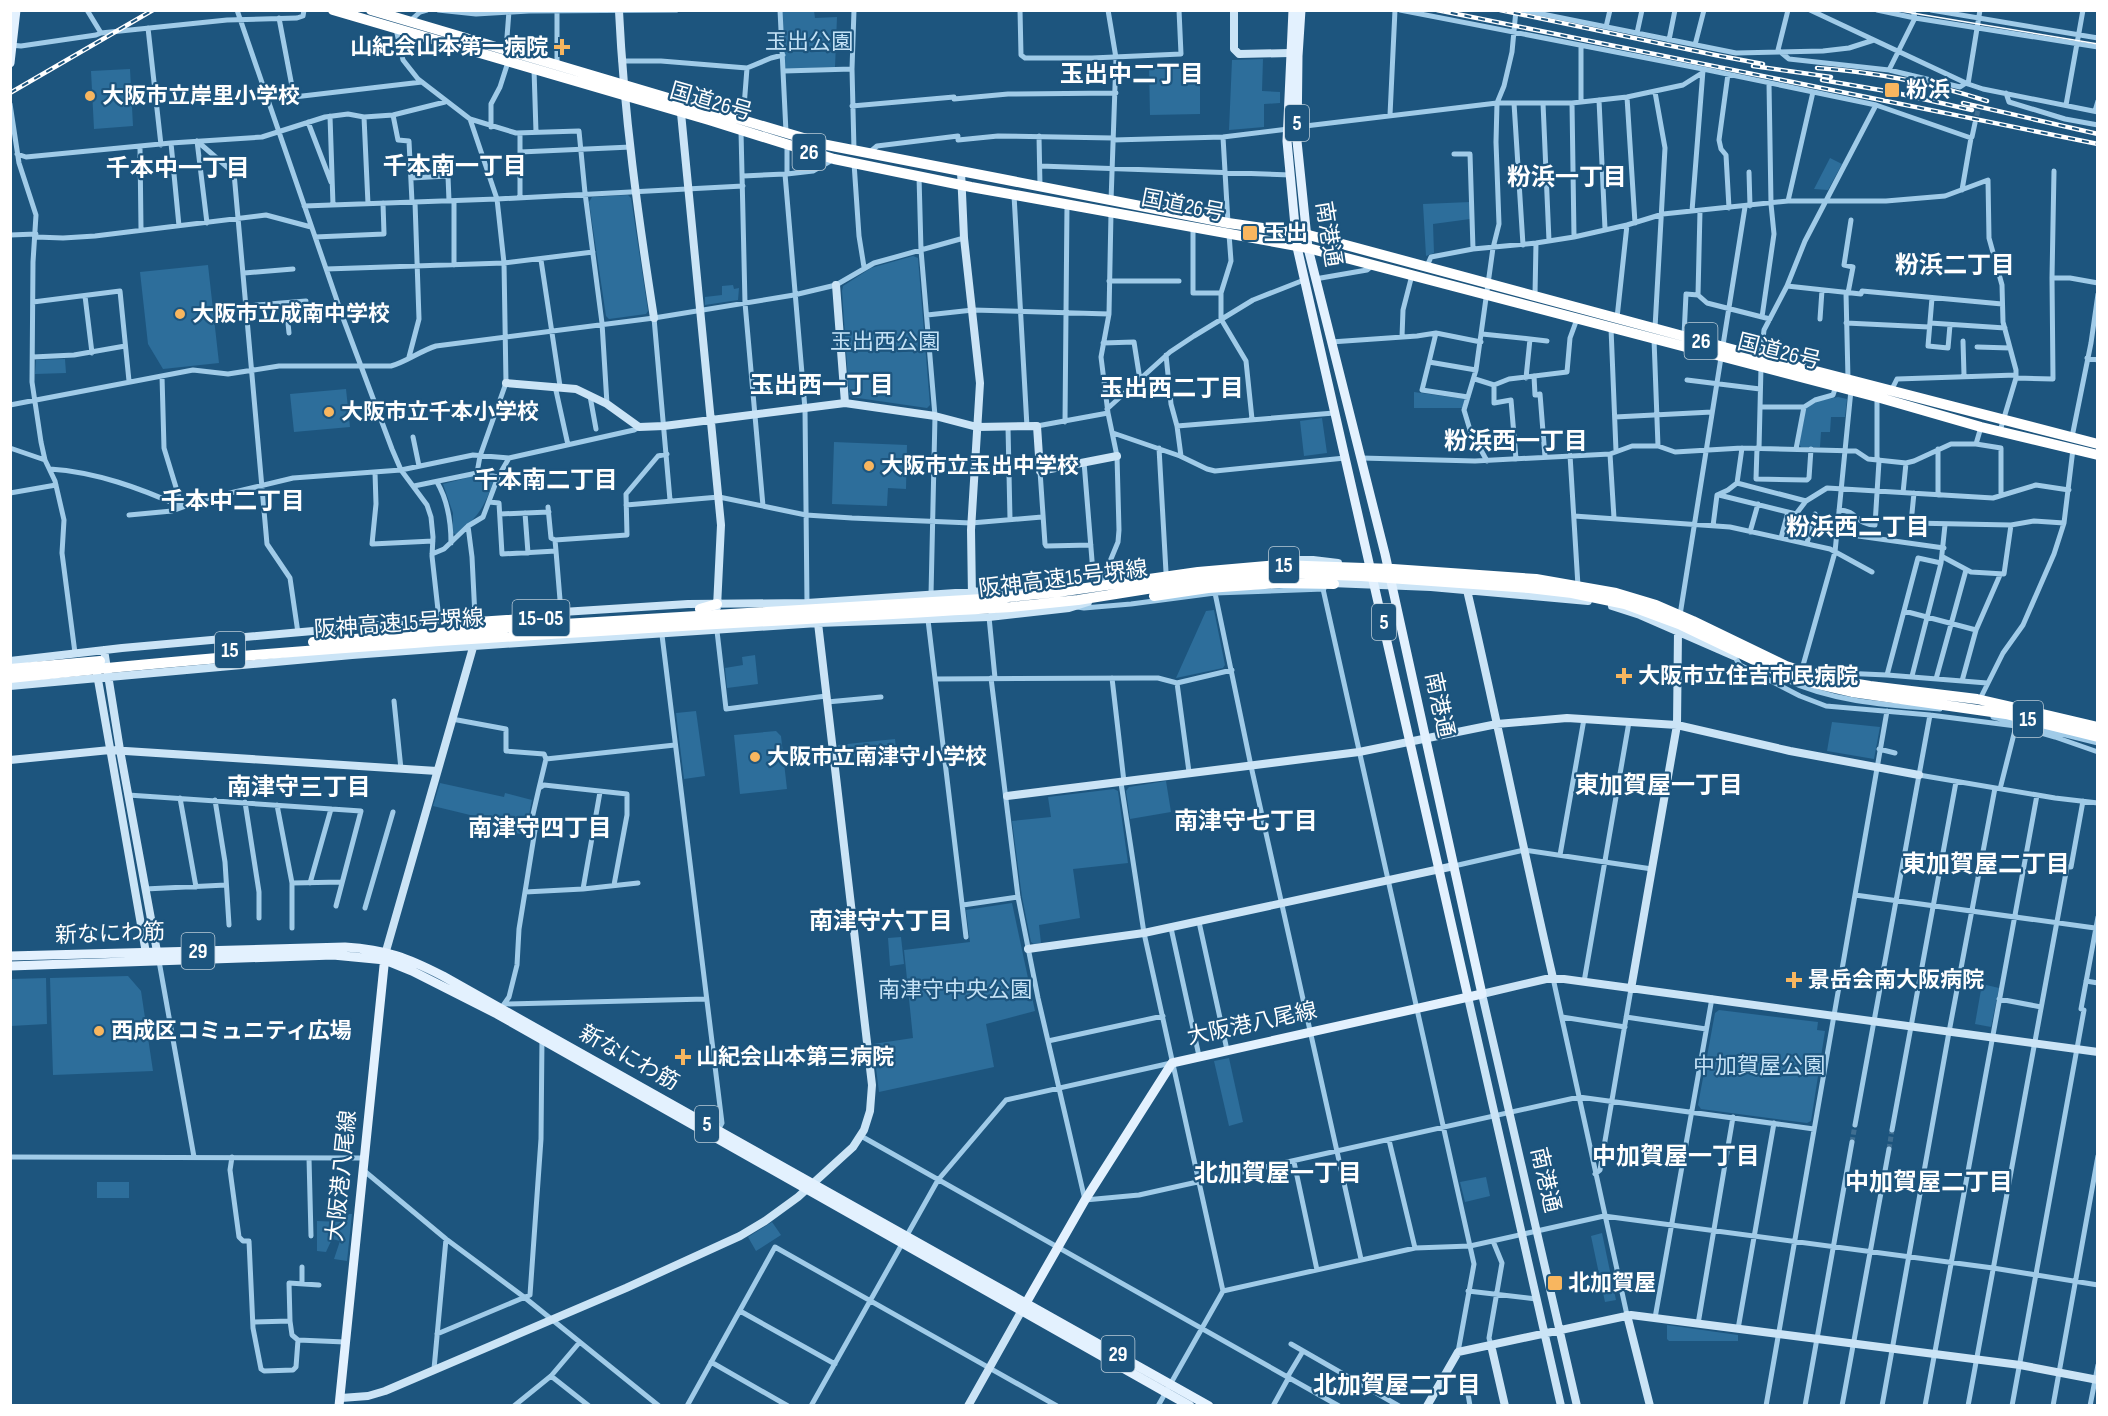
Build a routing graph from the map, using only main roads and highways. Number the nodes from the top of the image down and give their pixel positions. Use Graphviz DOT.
graph roads {
  1 [pos="16,10"];
  2 [pos="333,10"];
  3 [pos="371,10"];
  4 [pos="1293,10"];
  5 [pos="1301,10"];
  6 [pos="12,45"];
  7 [pos="507,57"];
  8 [pos="10,63"];
  9 [pos="624,91"];
  10 [pos="742,126"];
  11 [pos="1293,128"];
  12 [pos="1228,229"];
  13 [pos="1300,233"];
  14 [pos="1302,248"];
  15 [pos="1489,289"];
  16 [pos="1614,323"];
  17 [pos="1655,334"];
  18 [pos="1721,352"];
  19 [pos="1761,362"];
  20 [pos="1850,385"];
  21 [pos="2002,435"];
  22 [pos="2097,444"];
  23 [pos="2097,455"];
  24 [pos="1334,584"];
  25 [pos="717,604"];
  26 [pos="1011,607"];
  27 [pos="383,636"];
  28 [pos="10,669"];
  29 [pos="10,678"];
  30 [pos="2097,726"];
  31 [pos="2097,737"];
  32 [pos="10,956"];
  33 [pos="385,956"];
  34 [pos="158,957"];
  35 [pos="10,966"];
  36 [pos="1482,994"];
  37 [pos="1468,997"];
  38 [pos="1025,1306"];
  39 [pos="1168,1388"];
  40 [pos="340,1402"];
  41 [pos="1190,1406"];
  42 [pos="1209,1406"];
  1 -- 6 [label="main road"];
  2 -- 7 [label="highway, 国道26号 / 26"];
  3 -- 7 [label="highway, 国道26号 / 26"];
  4 -- 11 [label="main road, 南港通 / 5"];
  5 -- 11 [label="main road, 南港通 / 5"];
  6 -- 8 [label="main road"];
  7 -- 9 [label="highway, 国道26号 / 26"];
  7 -- 9 [label="highway, 国道26号 / 26"];
  9 -- 10 [label="highway, 国道26号 / 26"];
  9 -- 10 [label="highway, 国道26号 / 26"];
  10 -- 12 [label="highway, 国道26号 / 26"];
  10 -- 12 [label="highway, 国道26号 / 26"];
  11 -- 13 [label="main road, 南港通 / 5"];
  11 -- 13 [label="main road, 南港通 / 5"];
  12 -- 13 [label="highway, 国道26号 / 26"];
  12 -- 14 [label="highway, 国道26号 / 26"];
  13 -- 14 [label="main road, 南港通 / 5"];
  13 -- 15 [label="highway, 国道26号 / 26"];
  14 -- 15 [label="highway, 国道26号 / 26"];
  14 -- 36 [label="main road, 南港通 / 5"];
  14 -- 37 [label="main road, 南港通 / 5"];
  15 -- 16 [label="highway, 国道26号 / 26"];
  15 -- 16 [label="highway, 国道26号 / 26"];
  16 -- 17 [label="highway, 国道26号 / 26"];
  17 -- 18 [label="highway, 国道26号 / 26"];
  17 -- 18 [label="highway, 国道26号 / 26"];
  18 -- 19 [label="highway, 国道26号 / 26"];
  19 -- 20 [label="highway, 国道26号 / 26"];
  19 -- 20 [label="highway, 国道26号 / 26"];
  20 -- 21 [label="highway, 国道26号 / 26"];
  20 -- 21 [label="highway, 国道26号 / 26"];
  21 -- 22 [label="highway, 国道26号 / 26"];
  21 -- 23 [label="highway, 国道26号 / 26"];
  24 -- 26 [label="highway, 15, bridge"];
  25 -- 27 [label="highway, 15-05, bridge"];
  26 -- 29 [label="highway, 阪神高速15号堺線 / 15, bridge"];
  26 -- 31 [label="highway, 阪神高速15号堺線 / 15, bridge"];
  27 -- 28 [label="highway, 阪神高速15号堺線 / 15, bridge"];
  27 -- 30 [label="highway, 阪神高速15号堺線 / 15, bridge"];
  32 -- 34 [label="main road, 新なにわ筋 / 29"];
  33 -- 34 [label="main road, 新なにわ筋 / 29"];
  33 -- 38 [label="main road, 新なにわ筋 / 5"];
  33 -- 40 [label="main road, 大阪港八尾線"];
  34 -- 35 [label="main road, 新なにわ筋 / 29"];
  36 -- 37 [label="main road, 大阪港八尾線"];
  37 -- 38 [label="main road, 大阪港八尾線"];
  38 -- 39 [label="main road, 新なにわ筋 / 29"];
  39 -- 41 [label="main road, 新なにわ筋 / 29"];
  39 -- 42 [label="main road, 新なにわ筋 / 29"];
}
